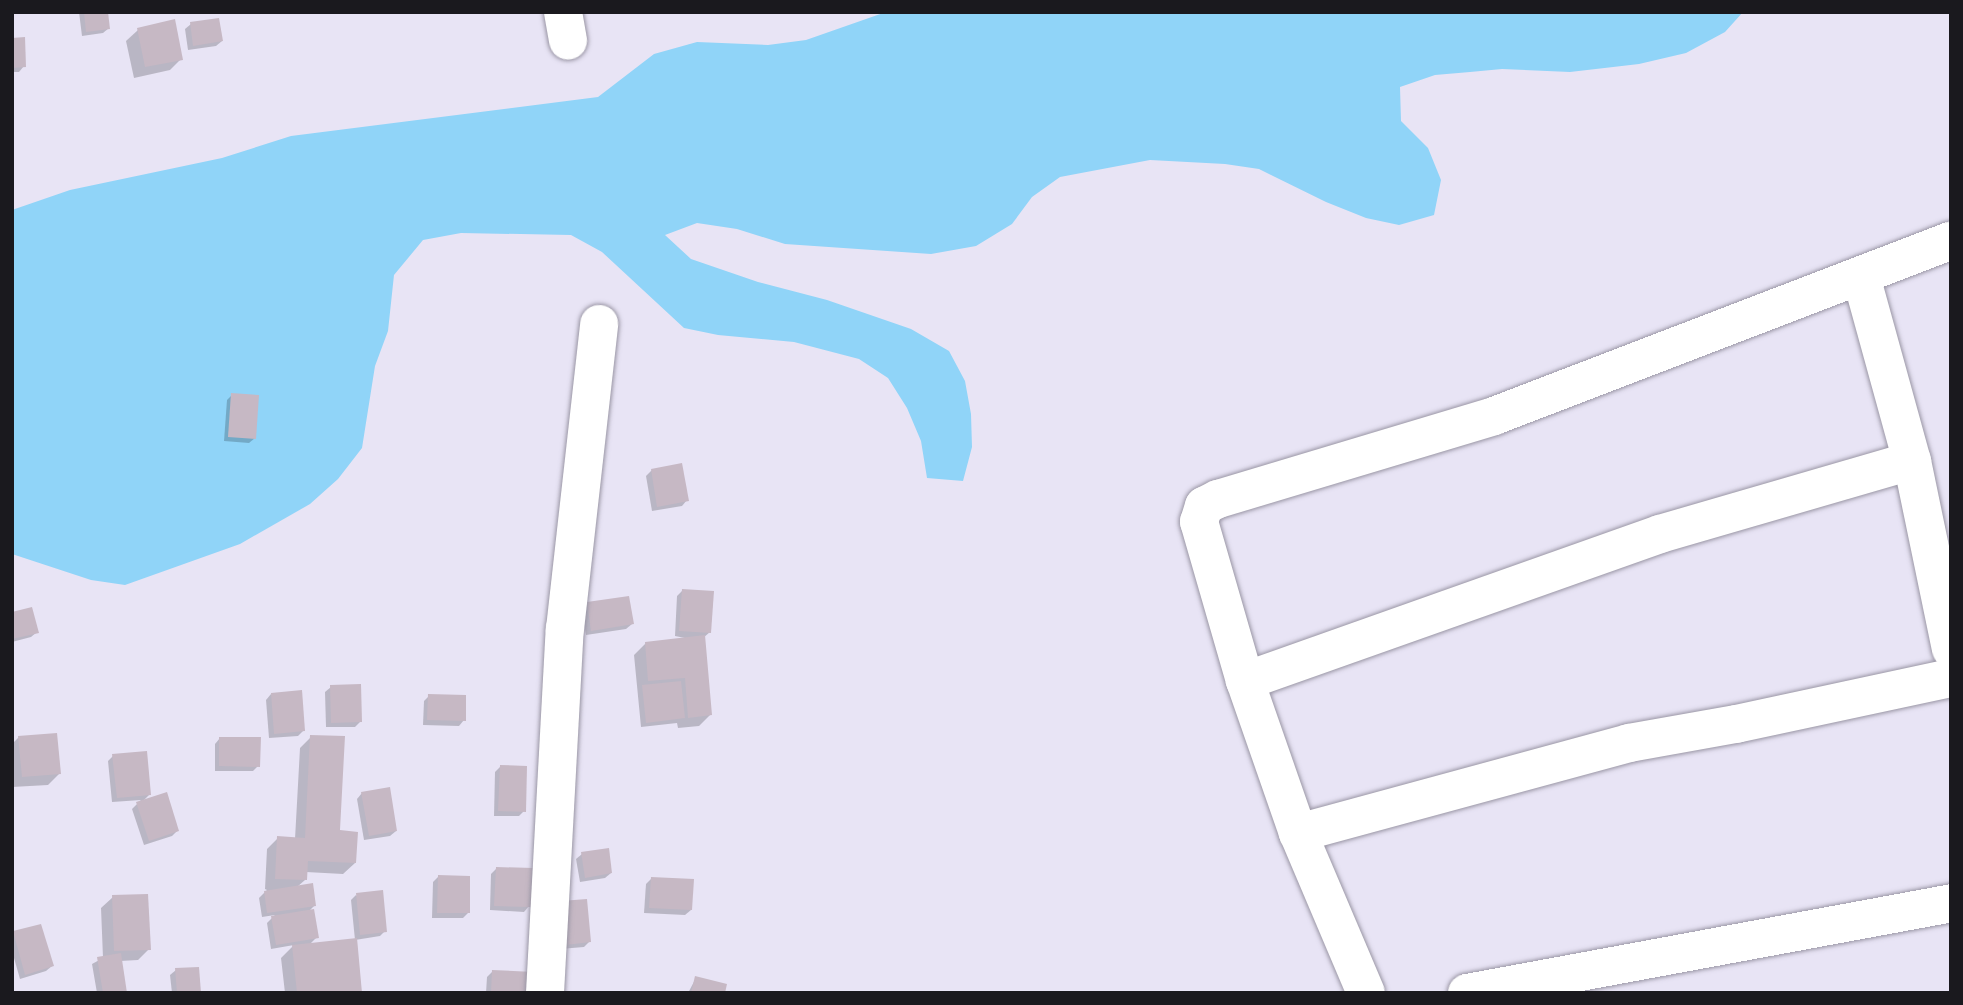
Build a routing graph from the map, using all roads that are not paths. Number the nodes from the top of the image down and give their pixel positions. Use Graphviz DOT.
graph roads {
  1 [pos="1951,241"];
  2 [pos="1861,276"];
  3 [pos="600,324"];
  4 [pos="1912,461"];
  5 [pos="1951,649"];
  6 [pos="1951,678"];
  7 [pos="1245,681"];
  8 [pos="1298,833"];
  9 [pos="1951,903"];
  10 [pos="545,993"];
  11 [pos="1366,993"];
  12 [pos="1466,993"];
  1 -- 2 [label="street"];
  2 -- 4 [label="street"];
  2 -- 7 [label="street"];
  3 -- 10 [label="street"];
  4 -- 5 [label="street"];
  4 -- 7 [label="street"];
  6 -- 8 [label="street"];
  7 -- 8 [label="street"];
  8 -- 11 [label="street"];
  9 -- 12 [label="street"];
}
